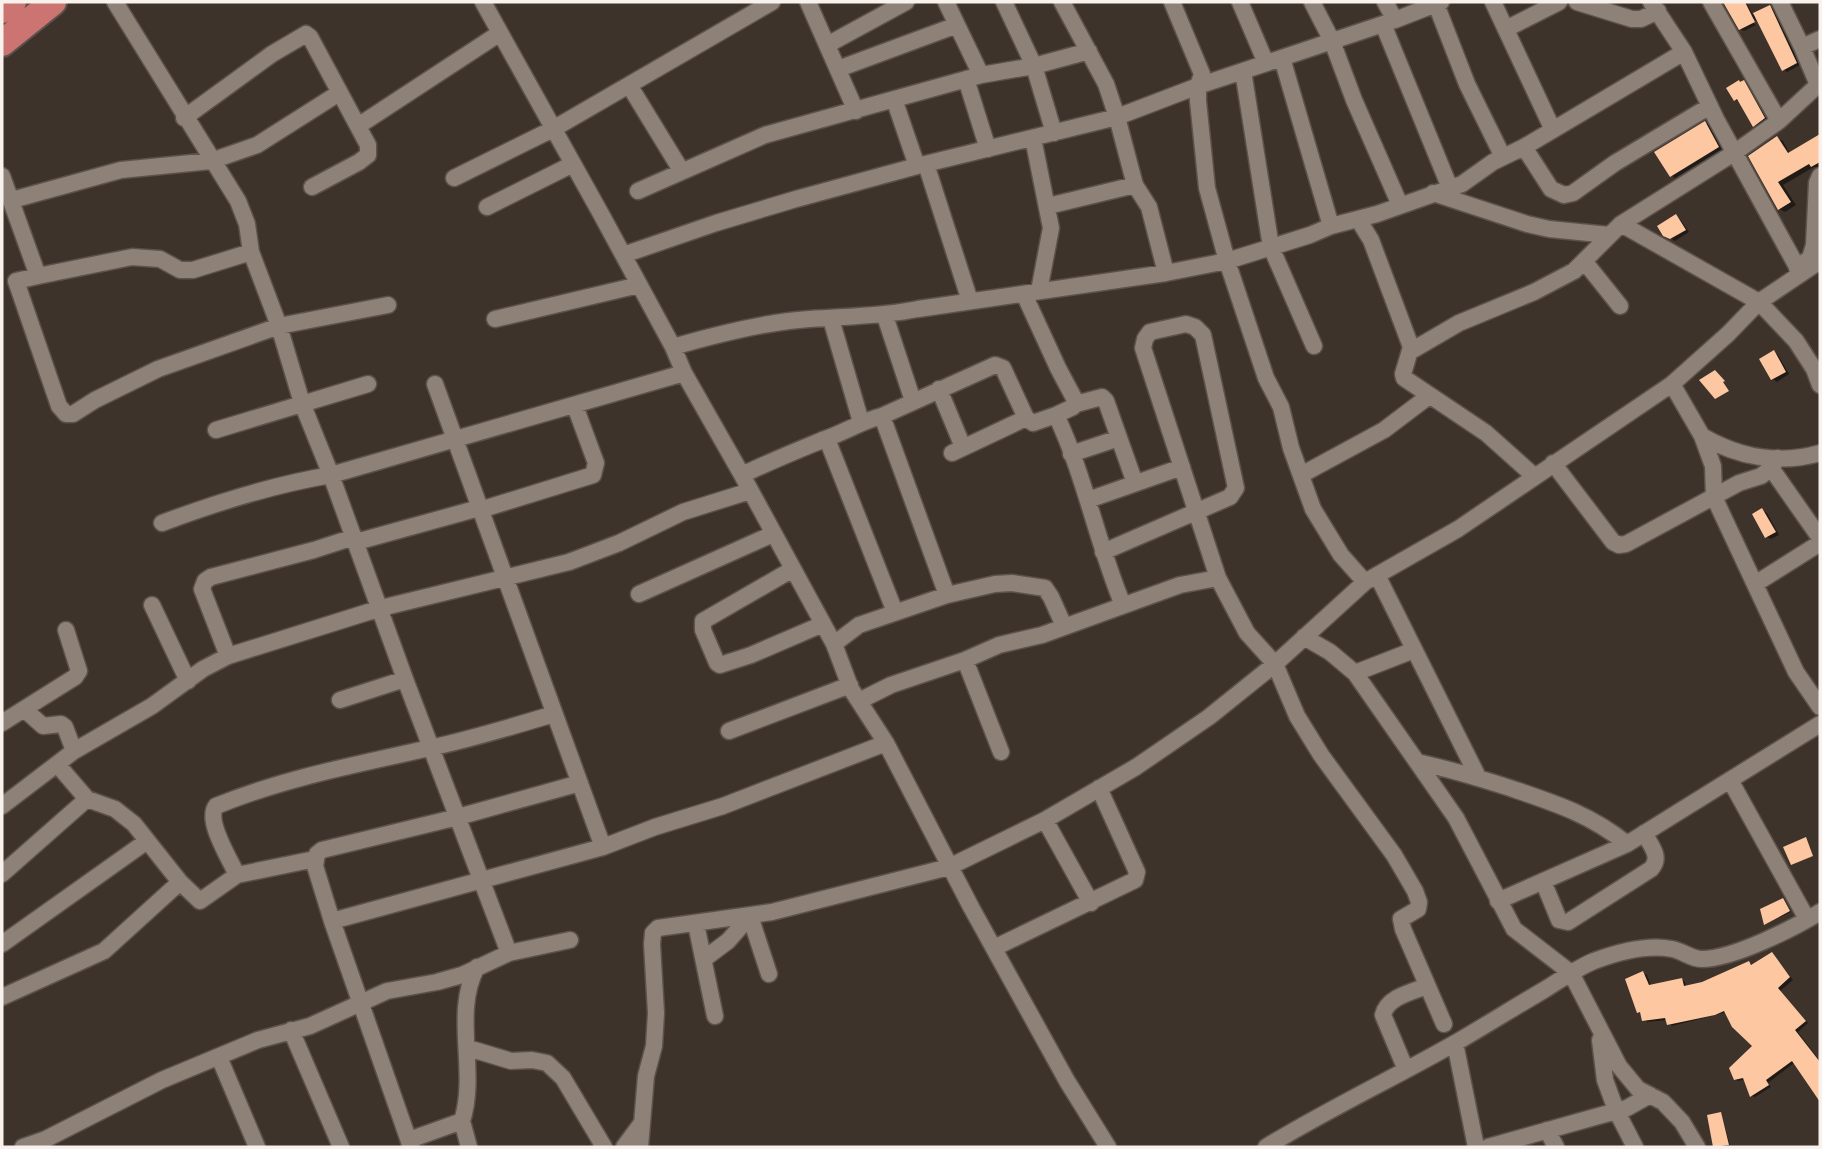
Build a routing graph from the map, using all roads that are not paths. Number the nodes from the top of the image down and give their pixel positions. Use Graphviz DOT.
graph roads {
  1 [pos="13,2"];
  2 [pos="53,2"];
  3 [pos="115,2"];
  4 [pos="483,2"];
  5 [pos="772,2"];
  6 [pos="808,2"];
  7 [pos="906,2"];
  8 [pos="946,2"];
  9 [pos="1004,2"];
  10 [pos="1062,2"];
  11 [pos="1172,2"];
  12 [pos="1240,2"];
  13 [pos="1312,2"];
  14 [pos="1385,2"];
  15 [pos="1493,2"];
  16 [pos="1559,2"];
  17 [pos="1577,2"];
  18 [pos="1711,2"];
  19 [pos="1780,2"];
  20 [pos="1438,3"];
  21 [pos="1653,4"];
  22 [pos="2,10"];
  23 [pos="1389,22"];
  24 [pos="957,25"];
  25 [pos="1506,29"];
  26 [pos="500,33"];
  27 [pos="1820,39"];
  28 [pos="1332,41"];
  29 [pos="2,43"];
  30 [pos="827,45"];
  31 [pos="1802,47"];
  32 [pos="1089,51"];
  33 [pos="1684,52"];
  34 [pos="1282,58"];
  35 [pos="1266,63"];
  36 [pos="1034,66"];
  37 [pos="838,69"];
  38 [pos="1243,71"];
  39 [pos="974,77"];
  40 [pos="1819,84"];
  41 [pos="629,85"];
  42 [pos="1198,86"];
  43 [pos="339,93"];
  44 [pos="894,99"];
  45 [pos="1710,106"];
  46 [pos="856,111"];
  47 [pos="1117,117"];
  48 [pos="184,118"];
  49 [pos="1779,121"];
  50 [pos="359,126"];
  51 [pos="553,129"];
  52 [pos="1553,130"];
  53 [pos="1054,133"];
  54 [pos="1033,138"];
  55 [pos="1524,148"];
  56 [pos="988,149"];
  57 [pos="1734,153"];
  58 [pos="1503,157"];
  59 [pos="211,161"];
  60 [pos="573,164"];
  61 [pos="921,165"];
  62 [pos="681,170"];
  63 [pos="2,176"];
  64 [pos="1820,176"];
  65 [pos="454,178"];
  66 [pos="1135,185"];
  67 [pos="312,187"];
  68 [pos="1451,188"];
  69 [pos="638,191"];
  70 [pos="1433,193"];
  71 [pos="12,200"];
  72 [pos="1400,205"];
  73 [pos="1048,206"];
  74 [pos="487,207"];
  75 [pos="1358,219"];
  76 [pos="1331,226"];
  77 [pos="1615,229"];
  78 [pos="1271,247"];
  79 [pos="251,252"];
  80 [pos="623,255"];
  81 [pos="1227,261"];
  82 [pos="1584,261"];
  83 [pos="1820,261"];
  84 [pos="1799,271"];
  85 [pos="1166,273"];
  86 [pos="38,276"];
  87 [pos="9,283"];
  88 [pos="639,285"];
  89 [pos="1032,293"];
  90 [pos="970,301"];
  91 [pos="1759,302"];
  92 [pos="388,305"];
  93 [pos="1620,306"];
  94 [pos="886,316"];
  95 [pos="495,319"];
  96 [pos="831,319"];
  97 [pos="279,326"];
  98 [pos="1314,346"];
  99 [pos="673,347"];
  100 [pos="1411,351"];
  101 [pos="684,373"];
  102 [pos="368,384"];
  103 [pos="435,384"];
  104 [pos="1672,384"];
  105 [pos="1820,385"];
  106 [pos="939,390"];
  107 [pos="1429,396"];
  108 [pos="913,401"];
  109 [pos="302,403"];
  110 [pos="1076,404"];
  111 [pos="575,406"];
  112 [pos="882,415"];
  113 [pos="1056,415"];
  114 [pos="1026,418"];
  115 [pos="860,422"];
  116 [pos="216,430"];
  117 [pos="1702,436"];
  118 [pos="1119,438"];
  119 [pos="827,439"];
  120 [pos="454,441"];
  121 [pos="1819,451"];
  122 [pos="1071,454"];
  123 [pos="1553,463"];
  124 [pos="1774,463"];
  125 [pos="1182,467"];
  126 [pos="331,475"];
  127 [pos="743,475"];
  128 [pos="1301,475"];
  129 [pos="1534,476"];
  130 [pos="1135,483"];
  131 [pos="750,491"];
  132 [pos="1714,497"];
  133 [pos="1088,500"];
  134 [pos="480,509"];
  135 [pos="1196,511"];
  136 [pos="162,523"];
  137 [pos="773,534"];
  138 [pos="355,540"];
  139 [pos="1820,540"];
  140 [pos="1103,552"];
  141 [pos="793,569"];
  142 [pos="505,579"];
  143 [pos="1217,579"];
  144 [pos="1371,579"];
  145 [pos="1755,584"];
  146 [pos="639,594"];
  147 [pos="947,595"];
  148 [pos="152,605"];
  149 [pos="1122,605"];
  150 [pos="380,608"];
  151 [pos="895,612"];
  152 [pos="823,624"];
  153 [pos="1064,626"];
  154 [pos="66,631"];
  155 [pos="1304,637"];
  156 [pos="834,645"];
  157 [pos="1414,650"];
  158 [pos="228,656"];
  159 [pos="965,660"];
  160 [pos="1275,664"];
  161 [pos="1355,673"];
  162 [pos="405,679"];
  163 [pos="188,681"];
  164 [pos="850,685"];
  165 [pos="340,700"];
  166 [pos="859,701"];
  167 [pos="1820,707"];
  168 [pos="24,709"];
  169 [pos="554,714"];
  170 [pos="2,723"];
  171 [pos="1820,724"];
  172 [pos="729,731"];
  173 [pos="886,743"];
  174 [pos="432,747"];
  175 [pos="74,751"];
  176 [pos="1001,752"];
  177 [pos="1417,762"];
  178 [pos="58,765"];
  179 [pos="1478,777"];
  180 [pos="1730,780"];
  181 [pos="580,783"];
  182 [pos="1099,788"];
  183 [pos="87,799"];
  184 [pos="2,806"];
  185 [pos="458,817"];
  186 [pos="1045,820"];
  187 [pos="1644,833"];
  188 [pos="148,841"];
  189 [pos="1627,844"];
  190 [pos="603,847"];
  191 [pos="315,859"];
  192 [pos="950,867"];
  193 [pos="2,874"];
  194 [pos="237,875"];
  195 [pos="482,881"];
  196 [pos="1543,881"];
  197 [pos="180,882"];
  198 [pos="1498,901"];
  199 [pos="1091,903"];
  200 [pos="1814,915"];
  201 [pos="750,916"];
  202 [pos="332,921"];
  203 [pos="696,924"];
  204 [pos="570,940"];
  205 [pos="2,944"];
  206 [pos="994,948"];
  207 [pos="509,953"];
  208 [pos="704,959"];
  209 [pos="477,967"];
  210 [pos="1571,973"];
  211 [pos="769,974"];
  212 [pos="1427,986"];
  213 [pos="2,997"];
  214 [pos="363,1003"];
  215 [pos="715,1016"];
  216 [pos="1444,1024"];
  217 [pos="291,1030"];
  218 [pos="1599,1031"];
  219 [pos="1455,1043"];
  220 [pos="468,1048"];
  221 [pos="219,1057"];
  222 [pos="1406,1070"];
  223 [pos="1650,1095"];
  224 [pos="1616,1110"];
  225 [pos="461,1121"];
  226 [pos="642,1124"];
  227 [pos="1547,1130"];
  228 [pos="410,1144"];
  229 [pos="23,1147"];
  230 [pos="257,1147"];
  231 [pos="341,1147"];
  232 [pos="469,1147"];
  233 [pos="604,1147"];
  234 [pos="624,1147"];
  235 [pos="640,1147"];
  236 [pos="1108,1147"];
  237 [pos="1266,1147"];
  238 [pos="1476,1147"];
  239 [pos="1488,1147"];
  240 [pos="1556,1147"];
  241 [pos="1635,1147"];
  242 [pos="1696,1147"];
  1 -- 22 [label="main road"];
  2 -- 29 [label="main road"];
  3 -- 48 [label="street"];
  4 -- 26 [label="street"];
  5 -- 41 [label="street"];
  6 -- 30 [label="street"];
  7 -- 30 [label="street"];
  8 -- 24 [label="street"];
  9 -- 36 [label="street"];
  10 -- 32 [label="street"];
  11 -- 42 [label="street"];
  12 -- 35 [label="street"];
  13 -- 28 [label="street"];
  14 -- 23 [label="street"];
  15 -- 25 [label="street"];
  16 -- 25 [label="street"];
  17 -- 21 [label="street"];
  18 -- 49 [label="street"];
  19 -- 31 [label="street"];
  20 -- 23 [label="street"];
  20 -- 58 [label="street"];
  21 -- 33 [label="street"];
  23 -- 28 [label="street"];
  23 -- 68 [label="street"];
  24 -- 37 [label="street"];
  24 -- 39 [label="street"];
  25 -- 52 [label="street"];
  26 -- 50 [label="street"];
  26 -- 51 [label="street"];
  27 -- 31 [label="street"];
  28 -- 34 [label="street"];
  28 -- 72 [label="street"];
  30 -- 37 [label="street"];
  31 -- 40 [label="street"];
  32 -- 36 [label="street"];
  32 -- 47 [label="street"];
  33 -- 45 [label="street"];
  33 -- 52 [label="street"];
  34 -- 35 [label="street"];
  34 -- 76 [label="street"];
  35 -- 38 [label="street"];
  36 -- 39 [label="street"];
  36 -- 53 [label="street"];
  37 -- 46 [label="street"];
  38 -- 42 [label="street"];
  38 -- 78 [label="street"];
  39 -- 44 [label="street"];
  39 -- 56 [label="street"];
  40 -- 49 [label="street"];
  41 -- 51 [label="street"];
  41 -- 62 [label="street"];
  42 -- 47 [label="street"];
  42 -- 81 [label="street"];
  43 -- 48 [label="street"];
  43 -- 50 [label="street"];
  43 -- 59 [label="street"];
  44 -- 46 [label="street"];
  44 -- 61 [label="street"];
  45 -- 55 [label="street"];
  45 -- 57 [label="street"];
  46 -- 62 [label="street"];
  47 -- 53 [label="street"];
  47 -- 66 [label="street"];
  48 -- 59 [label="street"];
  49 -- 57 [label="street"];
  50 -- 67 [label="street"];
  51 -- 60 [label="street"];
  51 -- 65 [label="street"];
  52 -- 55 [label="street"];
  53 -- 54 [label="street"];
  54 -- 56 [label="street"];
  54 -- 73 [label="street"];
  55 -- 58 [label="street"];
  56 -- 61 [label="street"];
  57 -- 77 [label="street"];
  57 -- 84 [label="street"];
  58 -- 68 [label="street"];
  59 -- 71 [label="street"];
  59 -- 79 [label="street"];
  60 -- 74 [label="street"];
  60 -- 80 [label="street"];
  61 -- 80 [label="street"];
  61 -- 90 [label="street"];
  62 -- 69 [label="street"];
  63 -- 71 [label="street"];
  64 -- 84 [label="street"];
  66 -- 73 [label="street"];
  66 -- 85 [label="street"];
  68 -- 70 [label="street"];
  70 -- 72 [label="street"];
  70 -- 77 [label="street"];
  71 -- 86 [label="street"];
  72 -- 75 [label="street"];
  73 -- 89 [label="street"];
  75 -- 76 [label="street"];
  75 -- 100 [label="street"];
  76 -- 78 [label="street"];
  77 -- 82 [label="street"];
  77 -- 91 [label="street"];
  78 -- 81 [label="street"];
  78 -- 98 [label="street"];
  79 -- 86 [label="street"];
  79 -- 97 [label="street"];
  80 -- 88 [label="street"];
  81 -- 85 [label="street"];
  81 -- 128 [label="street"];
  82 -- 93 [label="street"];
  82 -- 100 [label="street"];
  83 -- 84 [label="street"];
  84 -- 91 [label="street"];
  85 -- 89 [label="street"];
  86 -- 87 [label="street"];
  87 -- 97 [label="street"];
  88 -- 95 [label="street"];
  88 -- 99 [label="street"];
  89 -- 90 [label="street"];
  89 -- 110 [label="street"];
  90 -- 94 [label="street"];
  91 -- 104 [label="street"];
  91 -- 105 [label="street"];
  92 -- 97 [label="street"];
  94 -- 96 [label="street"];
  94 -- 108 [label="street"];
  96 -- 99 [label="street"];
  96 -- 115 [label="street"];
  97 -- 109 [label="street"];
  99 -- 101 [label="street"];
  100 -- 107 [label="street"];
  101 -- 111 [label="street"];
  101 -- 127 [label="street"];
  102 -- 109 [label="street"];
  103 -- 120 [label="street"];
  104 -- 117 [label="street"];
  104 -- 123 [label="street"];
  106 -- 108 [label="street"];
  106 -- 114 [label="street"];
  106 -- 114 [label="street"];
  107 -- 128 [label="street"];
  107 -- 129 [label="street"];
  108 -- 112 [label="street"];
  109 -- 116 [label="street"];
  109 -- 126 [label="street"];
  110 -- 113 [label="street"];
  110 -- 118 [label="street"];
  111 -- 120 [label="street"];
  111 -- 134 [label="street"];
  112 -- 115 [label="street"];
  112 -- 147 [label="street"];
  113 -- 114 [label="street"];
  113 -- 122 [label="street"];
  115 -- 119 [label="street"];
  117 -- 124 [label="street"];
  117 -- 132 [label="street"];
  118 -- 122 [label="street"];
  118 -- 130 [label="street"];
  119 -- 127 [label="street"];
  119 -- 151 [label="street"];
  120 -- 126 [label="street"];
  120 -- 134 [label="street"];
  121 -- 124 [label="street"];
  122 -- 133 [label="street"];
  123 -- 129 [label="street"];
  123 -- 132 [label="street"];
  124 -- 132 [label="street"];
  124 -- 139 [label="street"];
  125 -- 130 [label="street"];
  125 -- 135 [label="street"];
  125 -- 135 [label="street"];
  126 -- 136 [label="street"];
  126 -- 138 [label="street"];
  127 -- 131 [label="street"];
  128 -- 144 [label="street"];
  129 -- 144 [label="street"];
  130 -- 133 [label="street"];
  131 -- 137 [label="street"];
  131 -- 142 [label="street"];
  132 -- 145 [label="street"];
  133 -- 140 [label="street"];
  134 -- 138 [label="street"];
  134 -- 142 [label="street"];
  135 -- 140 [label="street"];
  135 -- 143 [label="street"];
  137 -- 141 [label="street"];
  137 -- 146 [label="street"];
  138 -- 150 [label="street"];
  138 -- 158 [label="street"];
  139 -- 145 [label="street"];
  140 -- 149 [label="street"];
  141 -- 152 [label="street"];
  141 -- 152 [label="street"];
  142 -- 150 [label="street"];
  142 -- 169 [label="street"];
  143 -- 149 [label="street"];
  143 -- 160 [label="street"];
  144 -- 155 [label="street"];
  144 -- 157 [label="street"];
  145 -- 167 [label="street"];
  147 -- 151 [label="street"];
  147 -- 153 [label="street"];
  148 -- 163 [label="street"];
  149 -- 153 [label="street"];
  150 -- 158 [label="street"];
  150 -- 162 [label="street"];
  151 -- 156 [label="street"];
  152 -- 156 [label="street"];
  153 -- 159 [label="street"];
  154 -- 168 [label="street"];
  155 -- 160 [label="street"];
  155 -- 161 [label="street"];
  156 -- 164 [label="street"];
  157 -- 161 [label="street"];
  157 -- 179 [label="street"];
  158 -- 163 [label="street"];
  159 -- 166 [label="street"];
  159 -- 176 [label="street"];
  160 -- 182 [label="street"];
  160 -- 212 [label="street"];
  161 -- 177 [label="street"];
  162 -- 165 [label="street"];
  162 -- 174 [label="street"];
  163 -- 175 [label="street"];
  164 -- 166 [label="street"];
  164 -- 172 [label="street"];
  166 -- 173 [label="street"];
  168 -- 170 [label="street"];
  168 -- 175 [label="street"];
  169 -- 174 [label="street"];
  169 -- 181 [label="street"];
  171 -- 180 [label="street"];
  173 -- 190 [label="street"];
  173 -- 192 [label="street"];
  174 -- 185 [label="street"];
  174 -- 194 [label="street"];
  175 -- 178 [label="street"];
  177 -- 179 [label="street"];
  177 -- 198 [label="street"];
  178 -- 183 [label="street"];
  178 -- 184 [label="street"];
  179 -- 189 [label="street"];
  180 -- 187 [label="street"];
  180 -- 200 [label="street"];
  181 -- 185 [label="street"];
  181 -- 190 [label="street"];
  182 -- 186 [label="street"];
  182 -- 199 [label="street"];
  183 -- 188 [label="street"];
  183 -- 193 [label="street"];
  185 -- 191 [label="street"];
  185 -- 195 [label="street"];
  186 -- 192 [label="street"];
  186 -- 199 [label="street"];
  187 -- 189 [label="street"];
  187 -- 196 [label="street"];
  188 -- 197 [label="street"];
  188 -- 205 [label="street"];
  189 -- 196 [label="street"];
  190 -- 195 [label="street"];
  191 -- 194 [label="street"];
  191 -- 202 [label="street"];
  192 -- 201 [label="street"];
  192 -- 206 [label="street"];
  194 -- 197 [label="street"];
  195 -- 202 [label="street"];
  195 -- 207 [label="street"];
  196 -- 198 [label="street"];
  197 -- 213 [label="street"];
  198 -- 210 [label="street"];
  199 -- 206 [label="street"];
  200 -- 210 [label="street"];
  201 -- 203 [label="street"];
  201 -- 208 [label="street"];
  201 -- 211 [label="street"];
  202 -- 214 [label="street"];
  203 -- 208 [label="street"];
  203 -- 226 [label="street"];
  204 -- 207 [label="street"];
  206 -- 236 [label="street"];
  207 -- 209 [label="street"];
  208 -- 215 [label="street"];
  209 -- 214 [label="street"];
  209 -- 220 [label="street"];
  210 -- 218 [label="street"];
  210 -- 219 [label="street"];
  212 -- 216 [label="street"];
  212 -- 222 [label="street"];
  214 -- 217 [label="street"];
  214 -- 228 [label="street"];
  217 -- 221 [label="street"];
  217 -- 231 [label="street"];
  218 -- 223 [label="street"];
  218 -- 224 [label="street"];
  219 -- 222 [label="street"];
  219 -- 238 [label="street"];
  220 -- 225 [label="street"];
  220 -- 233 [label="street"];
  221 -- 229 [label="street"];
  221 -- 230 [label="street"];
  222 -- 237 [label="street"];
  223 -- 224 [label="street"];
  223 -- 242 [label="street"];
  224 -- 227 [label="street"];
  224 -- 241 [label="street"];
  225 -- 228 [label="street"];
  225 -- 232 [label="street"];
  226 -- 234 [label="street"];
  226 -- 235 [label="street"];
  227 -- 239 [label="street"];
  227 -- 240 [label="street"];
}
